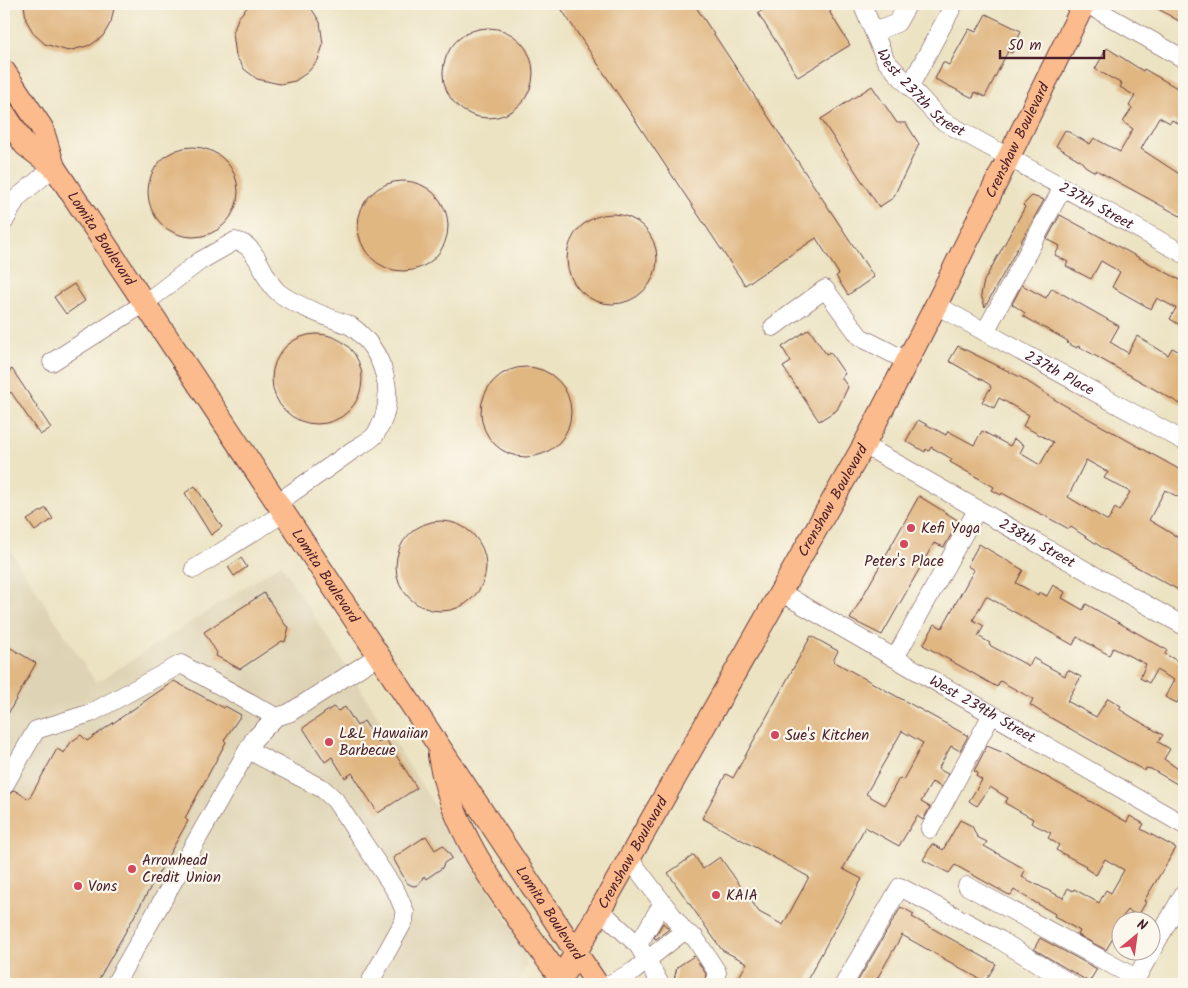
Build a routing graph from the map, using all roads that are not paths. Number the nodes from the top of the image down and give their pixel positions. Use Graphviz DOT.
graph roads {
  1 [pos="862,4"];
  2 [pos="908,4"];
  3 [pos="954,4"];
  4 [pos="1082,5"];
  5 [pos="874,32"];
  6 [pos="1184,59"];
  7 [pos="4,71"];
  8 [pos="910,86"];
  9 [pos="4,113"];
  10 [pos="1008,157"];
  11 [pos="54,167"];
  12 [pos="1063,187"];
  13 [pos="4,222"];
  14 [pos="1184,254"];
  15 [pos="145,303"];
  16 [pos="936,305"];
  17 [pos="772,327"];
  18 [pos="985,332"];
  19 [pos="908,360"];
  20 [pos="52,362"];
  21 [pos="1184,441"];
  22 [pos="864,445"];
  23 [pos="280,508"];
  24 [pos="977,510"];
  25 [pos="194,569"];
  26 [pos="780,592"];
  27 [pos="1184,626"];
  28 [pos="378,656"];
  29 [pos="895,658"];
  30 [pos="992,714"];
  31 [pos="276,717"];
  32 [pos="438,746"];
  33 [pos="248,750"];
  34 [pos="4,786"];
  35 [pos="1184,825"];
  36 [pos="930,829"];
  37 [pos="629,858"];
  38 [pos="967,886"];
  39 [pos="1184,892"];
  40 [pos="662,904"];
  41 [pos="600,910"];
  42 [pos="684,931"];
  43 [pos="576,953"];
  44 [pos="641,965"];
  45 [pos="560,981"];
  46 [pos="1135,981"];
  47 [pos="115,984"];
  48 [pos="369,984"];
  49 [pos="597,984"];
  50 [pos="610,984"];
  51 [pos="660,984"];
  52 [pos="714,984"];
  53 [pos="844,984"];
  54 [pos="1071,984"];
  1 -- 5 [label="street, West 237th Street"];
  2 -- 5 [label="street"];
  3 -- 8 [label="street"];
  4 -- 6 [label="street"];
  4 -- 10 [label="main road, Crenshaw Boulevard"];
  5 -- 8 [label="street, West 237th Street"];
  7 -- 11 [label="main road, Lomita Boulevard"];
  8 -- 10 [label="street, West 237th Street"];
  9 -- 11 [label="main road, Lomita Boulevard"];
  10 -- 12 [label="street, 237th Street"];
  10 -- 16 [label="main road, Crenshaw Boulevard"];
  11 -- 13 [label="street"];
  11 -- 15 [label="main road, Lomita Boulevard"];
  12 -- 14 [label="street, 237th Street"];
  12 -- 18 [label="street"];
  15 -- 20 [label="street"];
  15 -- 23 [label="main road, Lomita Boulevard"];
  15 -- 23 [label="street"];
  16 -- 18 [label="street, 237th Place"];
  16 -- 19 [label="main road, Crenshaw Boulevard"];
  17 -- 19 [label="street"];
  18 -- 21 [label="street, 237th Place"];
  19 -- 22 [label="main road, Crenshaw Boulevard"];
  22 -- 24 [label="street, 238th Street"];
  22 -- 26 [label="main road, Crenshaw Boulevard"];
  23 -- 25 [label="street"];
  23 -- 28 [label="main road, Lomita Boulevard"];
  24 -- 27 [label="street, 238th Street"];
  24 -- 29 [label="street"];
  26 -- 29 [label="street, West 239th Street"];
  26 -- 37 [label="main road, Crenshaw Boulevard"];
  28 -- 31 [label="street"];
  28 -- 32 [label="main road, Lomita Boulevard"];
  29 -- 30 [label="street, West 239th Street"];
  30 -- 35 [label="street, West 239th Street"];
  30 -- 36 [label="street"];
  31 -- 33 [label="street"];
  31 -- 34 [label="street"];
  32 -- 43 [label="main road, Lomita Boulevard"];
  32 -- 45 [label="main road"];
  33 -- 47 [label="street"];
  33 -- 48 [label="street"];
  37 -- 40 [label="street"];
  37 -- 41 [label="main road, Crenshaw Boulevard"];
  38 -- 46 [label="street"];
  39 -- 46 [label="street"];
  40 -- 42 [label="street"];
  40 -- 44 [label="street"];
  41 -- 43 [label="main road, Crenshaw Boulevard"];
  41 -- 44 [label="street"];
  42 -- 44 [label="street"];
  42 -- 52 [label="street"];
  43 -- 45 [label="main road, Crenshaw Boulevard"];
  43 -- 49 [label="main road, Lomita Boulevard"];
  44 -- 50 [label="street"];
  44 -- 51 [label="street"];
  53 -- 54 [label="street"];
}
